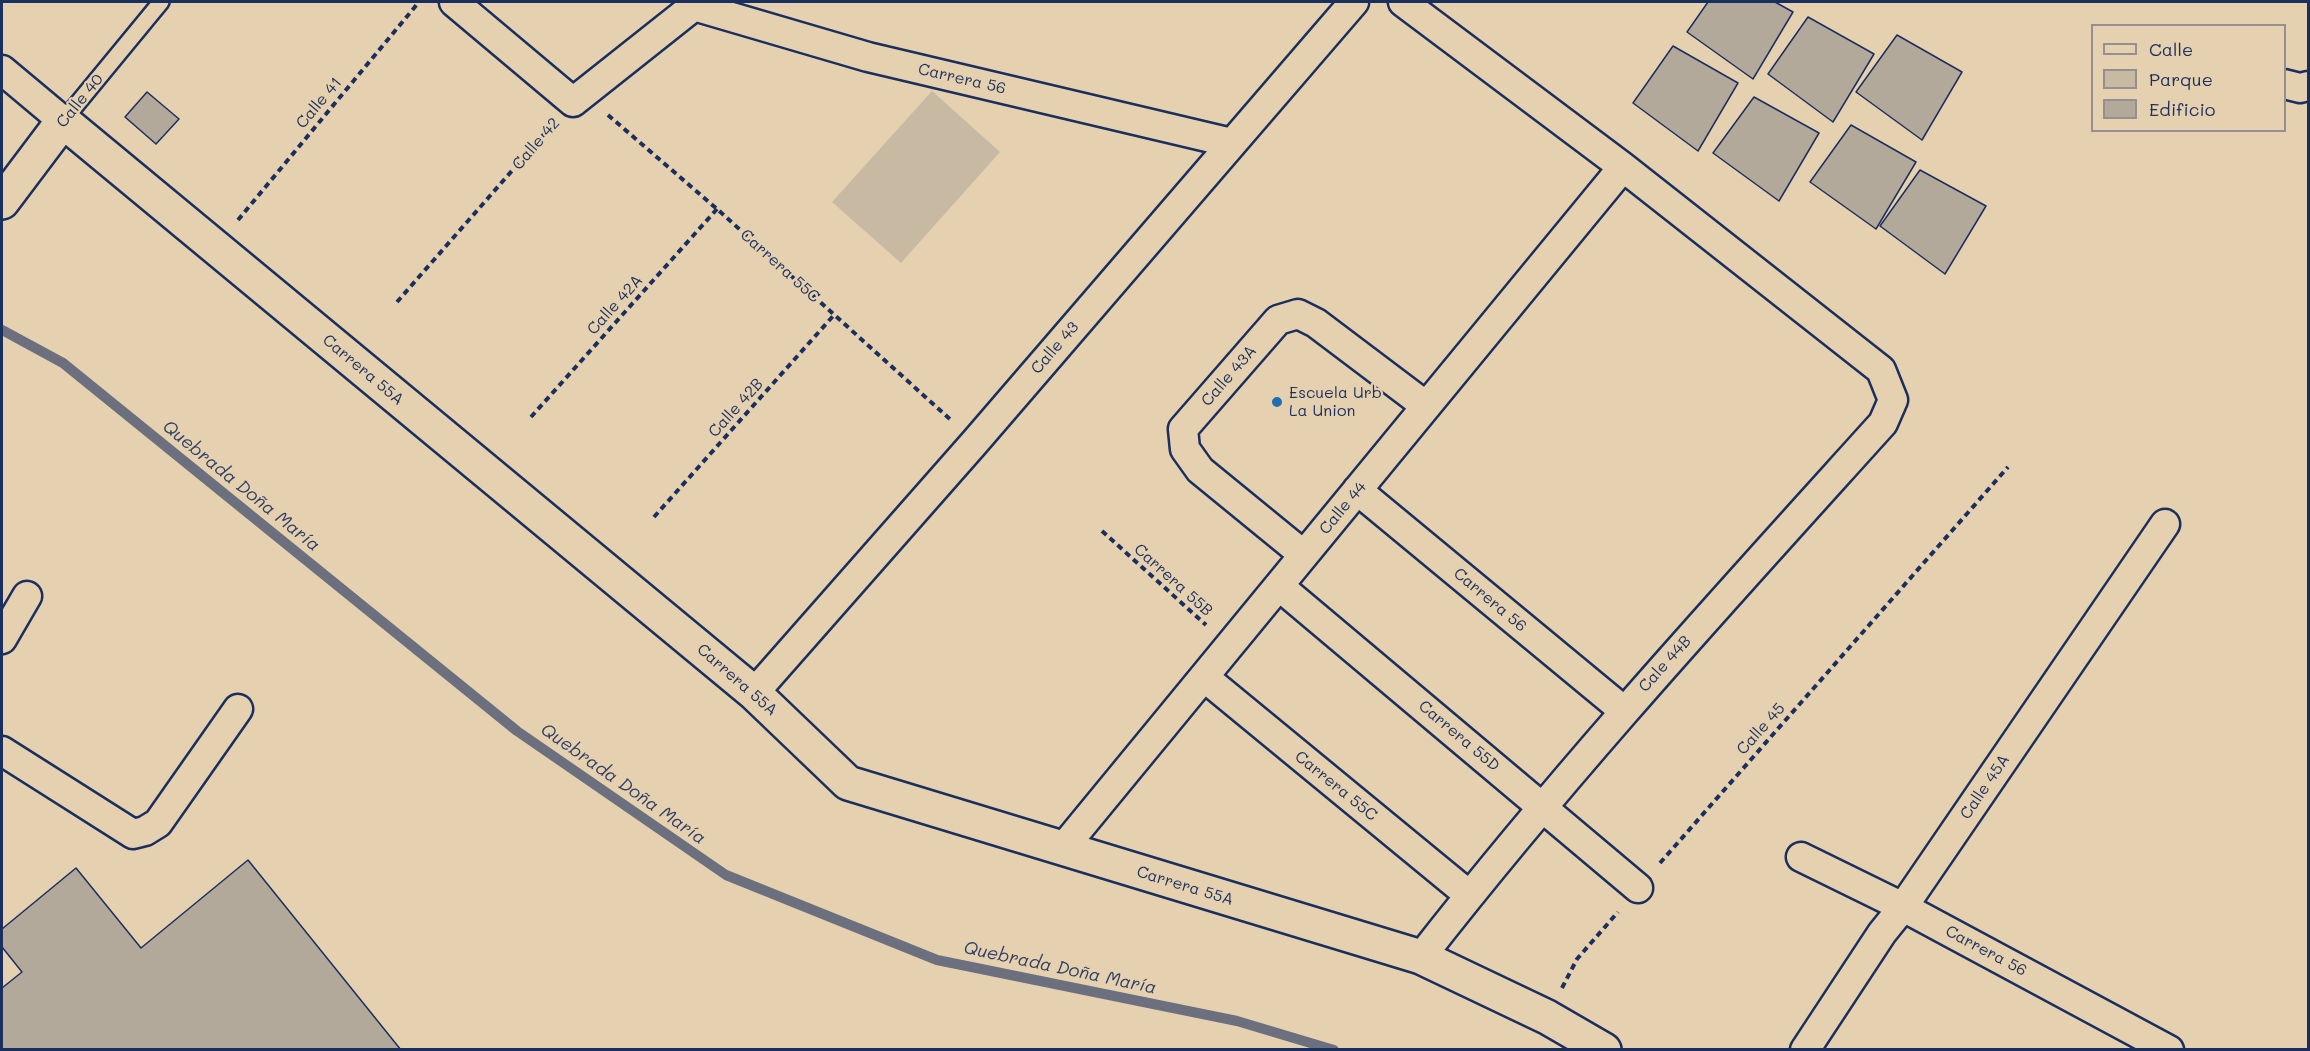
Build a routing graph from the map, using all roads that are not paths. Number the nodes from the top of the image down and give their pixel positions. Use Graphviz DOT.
graph roads {
  1 [pos="161,2"];
  2 [pos="454,2"];
  3 [pos="1403,2"];
  4 [pos="1346,3"];
  5 [pos="2,70"];
  6 [pos="2286,84"];
  7 [pos="2308,86"];
  8 [pos="63,121"];
  9 [pos="1232,142"];
  10 [pos="1623,166"];
  11 [pos="2,202"];
  12 [pos="1426,406"];
  13 [pos="1357,490"];
  14 [pos="2165,524"];
  15 [pos="1304,555"];
  16 [pos="1279,586"];
  17 [pos="27,596"];
  18 [pos="2,639"];
  19 [pos="1204,677"];
  20 [pos="754,693"];
  21 [pos="238,709"];
  22 [pos="1623,710"];
  23 [pos="2,751"];
  24 [pos="1542,805"];
  25 [pos="1063,849"];
  26 [pos="1801,857"];
  27 [pos="1638,888"];
  28 [pos="1469,895"];
  29 [pos="1904,907"];
  30 [pos="1421,957"];
  31 [pos="1604,1050"];
  32 [pos="1805,1050"];
  33 [pos="2169,1050"];
  1 -- 8 [label="lane, Calle 40"];
  2 -- 9 [label="street, Carrera 56"];
  3 -- 10 [label="street"];
  4 -- 9 [label="street, Calle 43"];
  5 -- 8 [label="street, Carrera 55A"];
  6 -- 7 [label="street"];
  8 -- 11 [label="street, Calle 40"];
  8 -- 20 [label="street, Carrera 55A"];
  9 -- 20 [label="street, Calle 43"];
  10 -- 12 [label="street, Calle 44"];
  10 -- 22 [label="street, Cale 44B"];
  12 -- 13 [label="street, Calle 44"];
  12 -- 15 [label="street, Calle 43A"];
  13 -- 15 [label="street, Calle 44"];
  13 -- 22 [label="street, Carrera 56"];
  14 -- 29 [label="street, Calle 45A"];
  15 -- 16 [label="street, Calle 44"];
  16 -- 19 [label="street, Calle 44"];
  16 -- 24 [label="street, Carrera 55D"];
  17 -- 18 [label="street"];
  19 -- 25 [label="street, Calle 44"];
  19 -- 28 [label="street, Carrera 55C"];
  20 -- 25 [label="street, Carrera 55A"];
  21 -- 23 [label="street"];
  22 -- 24 [label="street, Cale 44B"];
  24 -- 27 [label="street, Carrera 55D"];
  24 -- 28 [label="street, Cale 44B"];
  25 -- 30 [label="street, Carrera 55A"];
  26 -- 29 [label="street, Carrera 56"];
  28 -- 30 [label="street, Cale 44B"];
  29 -- 32 [label="street, Calle 45A"];
  29 -- 33 [label="street, Carrera 56"];
  30 -- 31 [label="street, Carrera 55A"];
}
